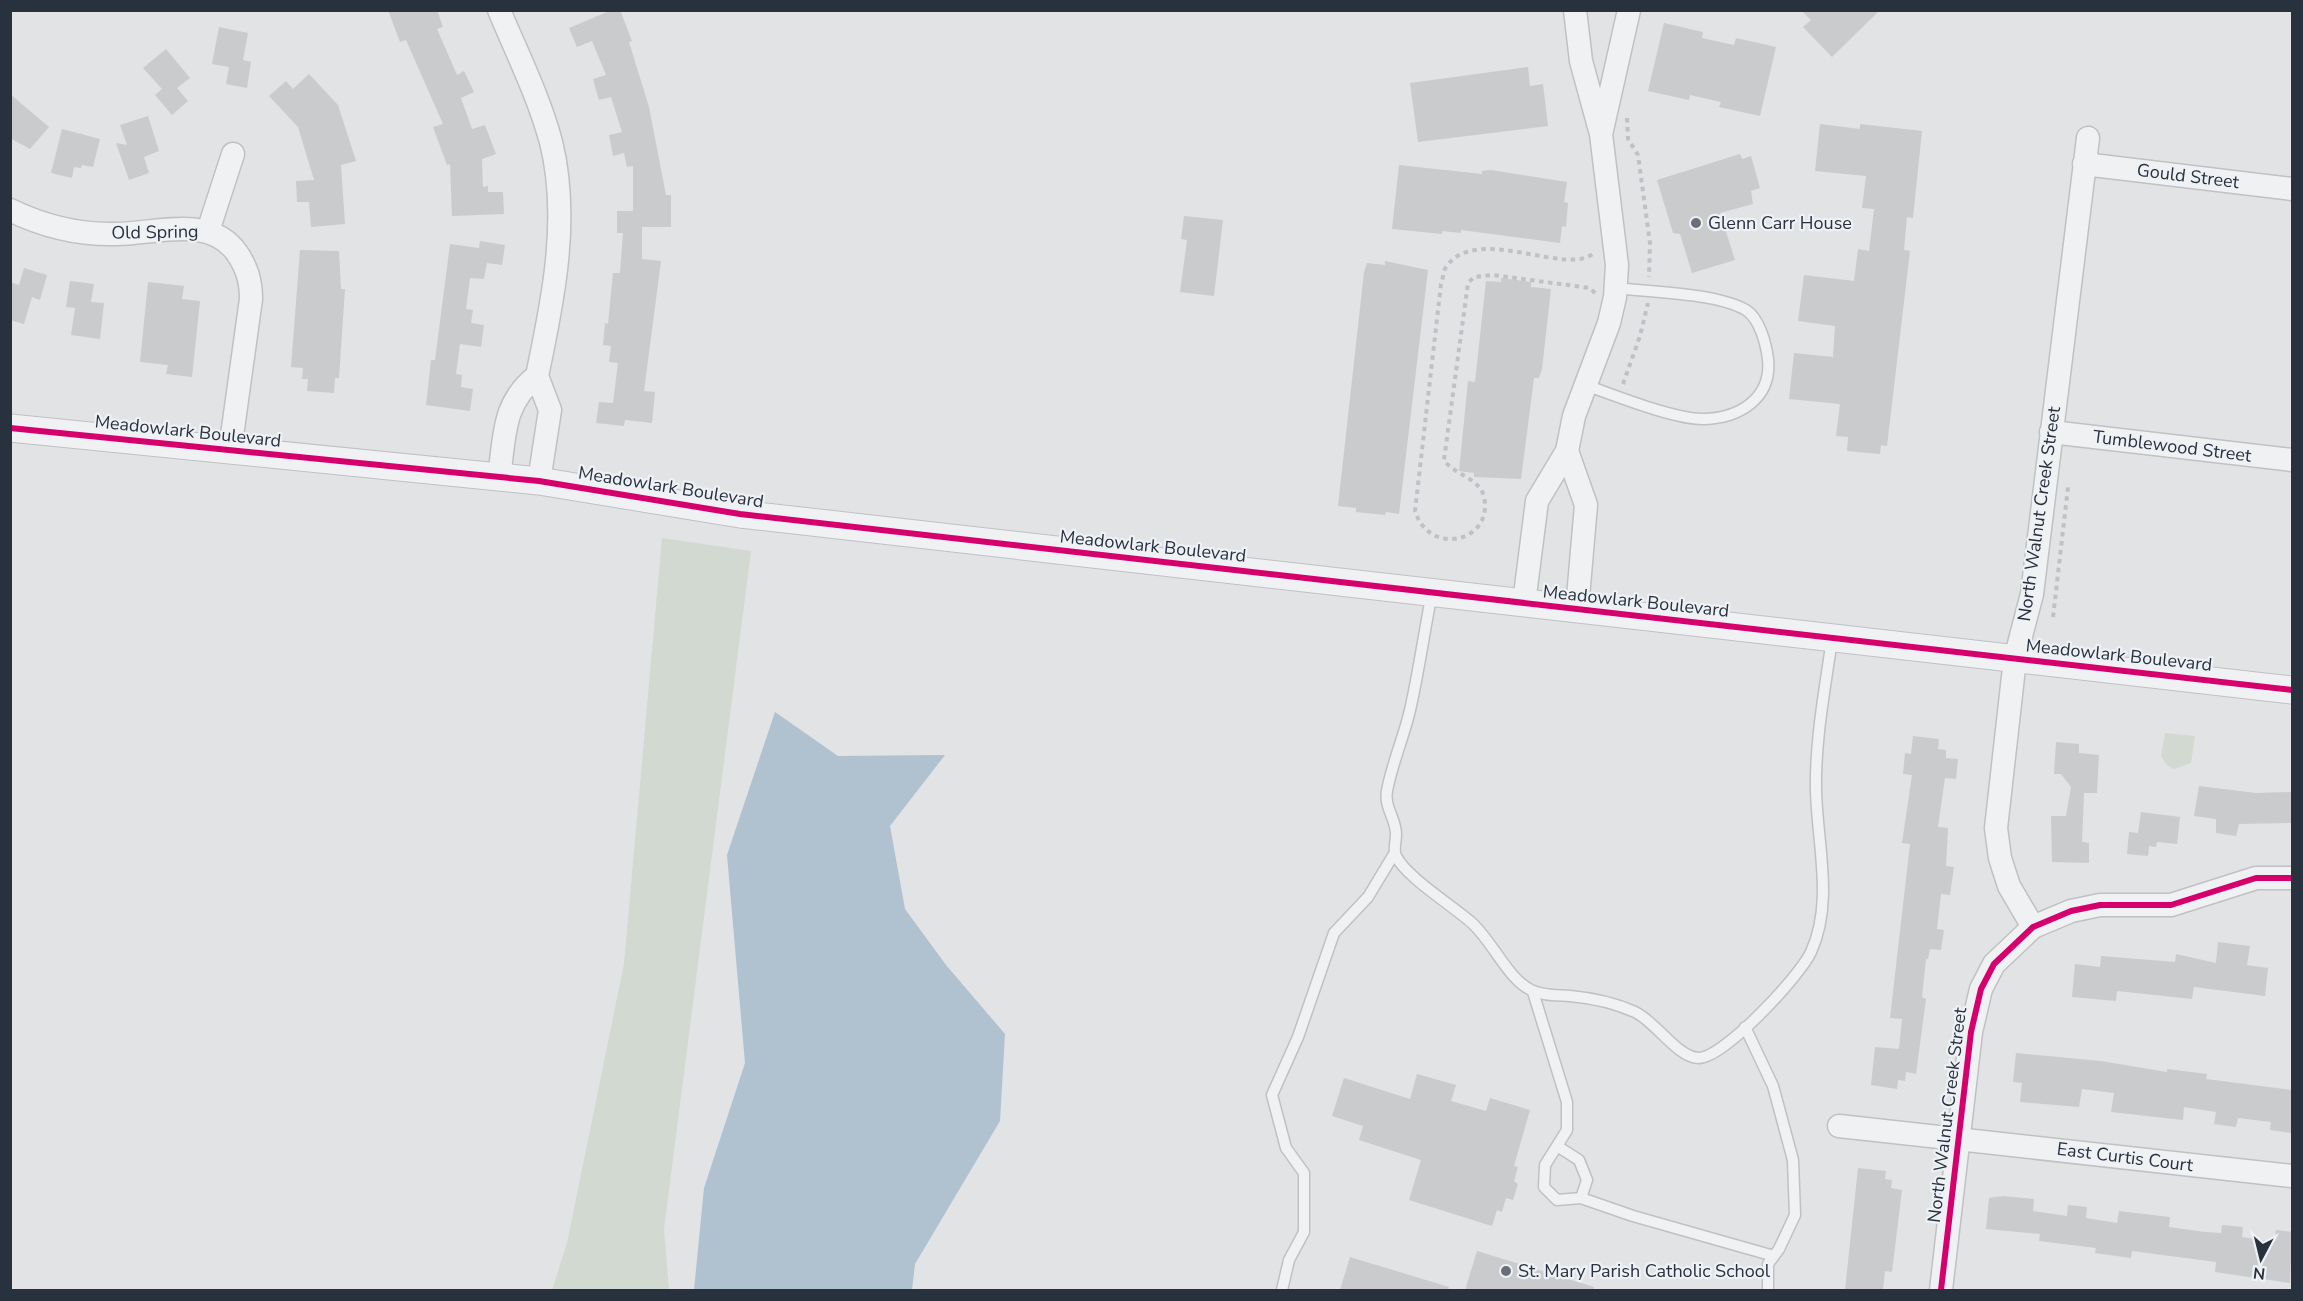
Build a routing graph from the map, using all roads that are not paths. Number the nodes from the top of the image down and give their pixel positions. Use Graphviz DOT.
graph roads {
  1 [pos="499,10"];
  2 [pos="1575,10"];
  3 [pos="1629,10"];
  4 [pos="1601,134"];
  5 [pos="2088,138"];
  6 [pos="233,154"];
  7 [pos="2084,164"];
  8 [pos="2292,189"];
  9 [pos="10,210"];
  10 [pos="208,231"];
  11 [pos="1607,292"];
  12 [pos="537,376"];
  13 [pos="1585,386"];
  14 [pos="10,428"];
  15 [pos="2052,432"];
  16 [pos="230,450"];
  17 [pos="1567,451"];
  18 [pos="2292,460"];
  19 [pos="499,477"];
  20 [pos="539,481"];
  21 [pos="1432,593"];
  22 [pos="1524,603"];
  23 [pos="1577,609"];
  24 [pos="1833,639"];
  25 [pos="2015,659"];
  26 [pos="2292,690"];
  27 [pos="1394,854"];
  28 [pos="2292,878"];
  29 [pos="2032,927"];
  30 [pos="1533,992"];
  31 [pos="1745,1027"];
  32 [pos="1839,1126"];
  33 [pos="1958,1138"];
  34 [pos="1557,1146"];
  35 [pos="2292,1176"];
  36 [pos="1581,1198"];
  37 [pos="1774,1256"];
  38 [pos="1282,1290"];
  39 [pos="1768,1290"];
  40 [pos="1941,1290"];
  1 -- 12 [label="street"];
  2 -- 4 [label="street"];
  3 -- 4 [label="street"];
  4 -- 11 [label="street"];
  5 -- 7 [label="street, North Walnut Creek Street"];
  6 -- 10 [label="street"];
  7 -- 8 [label="street, Gould Street"];
  7 -- 15 [label="street, North Walnut Creek Street"];
  9 -- 10 [label="street, Old Spring"];
  10 -- 16 [label="street, Old Spring"];
  11 -- 13 [label="street"];
  11 -- 13 [label="lane"];
  12 -- 19 [label="street"];
  12 -- 20 [label="street"];
  13 -- 17 [label="street"];
  14 -- 16 [label="street, Meadowlark Boulevard"];
  15 -- 18 [label="street, Tumblewood Street"];
  15 -- 25 [label="street, North Walnut Creek Street"];
  16 -- 19 [label="street, Meadowlark Boulevard"];
  17 -- 22 [label="street"];
  17 -- 23 [label="street"];
  19 -- 20 [label="street, Meadowlark Boulevard"];
  20 -- 21 [label="street, Meadowlark Boulevard"];
  21 -- 22 [label="street, Meadowlark Boulevard"];
  21 -- 27 [label="lane"];
  22 -- 23 [label="street, Meadowlark Boulevard"];
  23 -- 24 [label="street, Meadowlark Boulevard"];
  24 -- 25 [label="street, Meadowlark Boulevard"];
  24 -- 31 [label="lane"];
  25 -- 26 [label="street, Meadowlark Boulevard"];
  25 -- 29 [label="street, North Walnut Creek Street"];
  27 -- 30 [label="lane"];
  27 -- 38 [label="lane"];
  28 -- 29 [label="street"];
  29 -- 33 [label="street, North Walnut Creek Street"];
  30 -- 31 [label="lane"];
  30 -- 34 [label="lane"];
  31 -- 37 [label="lane"];
  32 -- 33 [label="street, East Curtis Court"];
  33 -- 35 [label="street, East Curtis Court"];
  33 -- 40 [label="street, North Walnut Creek Street"];
  34 -- 36 [label="lane"];
  34 -- 36 [label="lane"];
  36 -- 37 [label="lane"];
  37 -- 39 [label="lane"];
}
